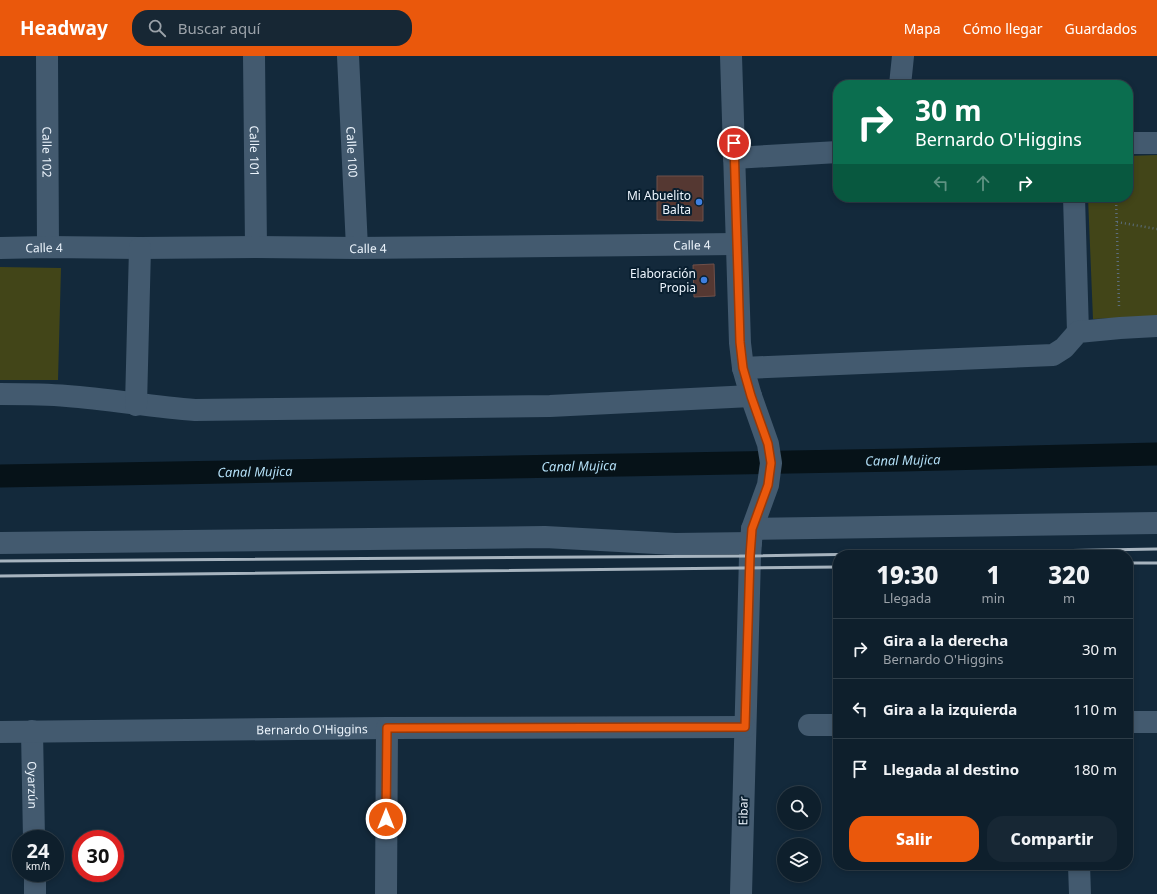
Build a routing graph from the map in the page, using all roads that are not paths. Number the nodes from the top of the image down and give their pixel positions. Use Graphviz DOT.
graph roads {
  1 [pos="47,56"];
  2 [pos="254,56"];
  3 [pos="348,56"];
  4 [pos="731,56"];
  5 [pos="903,56"];
  6 [pos="901,80"];
  7 [pos="1157,143"];
  8 [pos="1133,144"];
  9 [pos="833,152"];
  10 [pos="734,158"];
  11 [pos="1074,202"];
  12 [pos="736,244"];
  13 [pos="48,247"];
  14 [pos="256,247"];
  15 [pos="0,248"];
  16 [pos="140,248"];
  17 [pos="357,248"];
  18 [pos="1157,326"];
  19 [pos="1078,332"];
  20 [pos="743,368"];
  21 [pos="0,394"];
  22 [pos="751,396"];
  23 [pos="136,405"];
  24 [pos="1157,523"];
  25 [pos="752,536"];
  26 [pos="0,543"];
  27 [pos="1133,722"];
  28 [pos="1157,722"];
  29 [pos="809,725"];
  30 [pos="833,725"];
  31 [pos="745,727"];
  32 [pos="387,728"];
  33 [pos="32,731"];
  34 [pos="0,732"];
  35 [pos="34,830"];
  36 [pos="1079,870"];
  37 [pos="35,882"];
  38 [pos="35,894"];
  39 [pos="386,894"];
  40 [pos="741,894"];
  41 [pos="1080,894"];
  1 -- 13 [label="street, Calle 102"];
  2 -- 14 [label="street, Calle 101"];
  3 -- 17 [label="street, Calle 100"];
  4 -- 10 [label="street, Eibar"];
  5 -- 6 [label="street"];
  7 -- 8 [label="street"];
  9 -- 10 [label="street"];
  10 -- 12 [label="street, Eibar"];
  11 -- 19 [label="street"];
  12 -- 17 [label="street, Calle 4"];
  12 -- 20 [label="street, Eibar"];
  13 -- 15 [label="street, Calle 4"];
  13 -- 16 [label="street, Calle 4"];
  14 -- 16 [label="street, Calle 4"];
  14 -- 17 [label="street, Calle 4"];
  16 -- 23 [label="street"];
  18 -- 19 [label="street"];
  19 -- 20 [label="street"];
  20 -- 22 [label="street, Eibar"];
  21 -- 23 [label="street"];
  22 -- 23 [label="street"];
  22 -- 25 [label="street, Eibar"];
  24 -- 25 [label="street"];
  25 -- 26 [label="street"];
  25 -- 31 [label="street, Eibar"];
  27 -- 28 [label="street"];
  29 -- 30 [label="street"];
  31 -- 32 [label="street, Bernardo O'Higgins"];
  31 -- 40 [label="street, Eibar"];
  32 -- 33 [label="street, Bernardo O'Higgins"];
  32 -- 39 [label="street"];
  33 -- 34 [label="street, Bernardo O'Higgins"];
  33 -- 35 [label="street, Oyarzún"];
  36 -- 41 [label="street"];
  37 -- 38 [label="street"];
}
